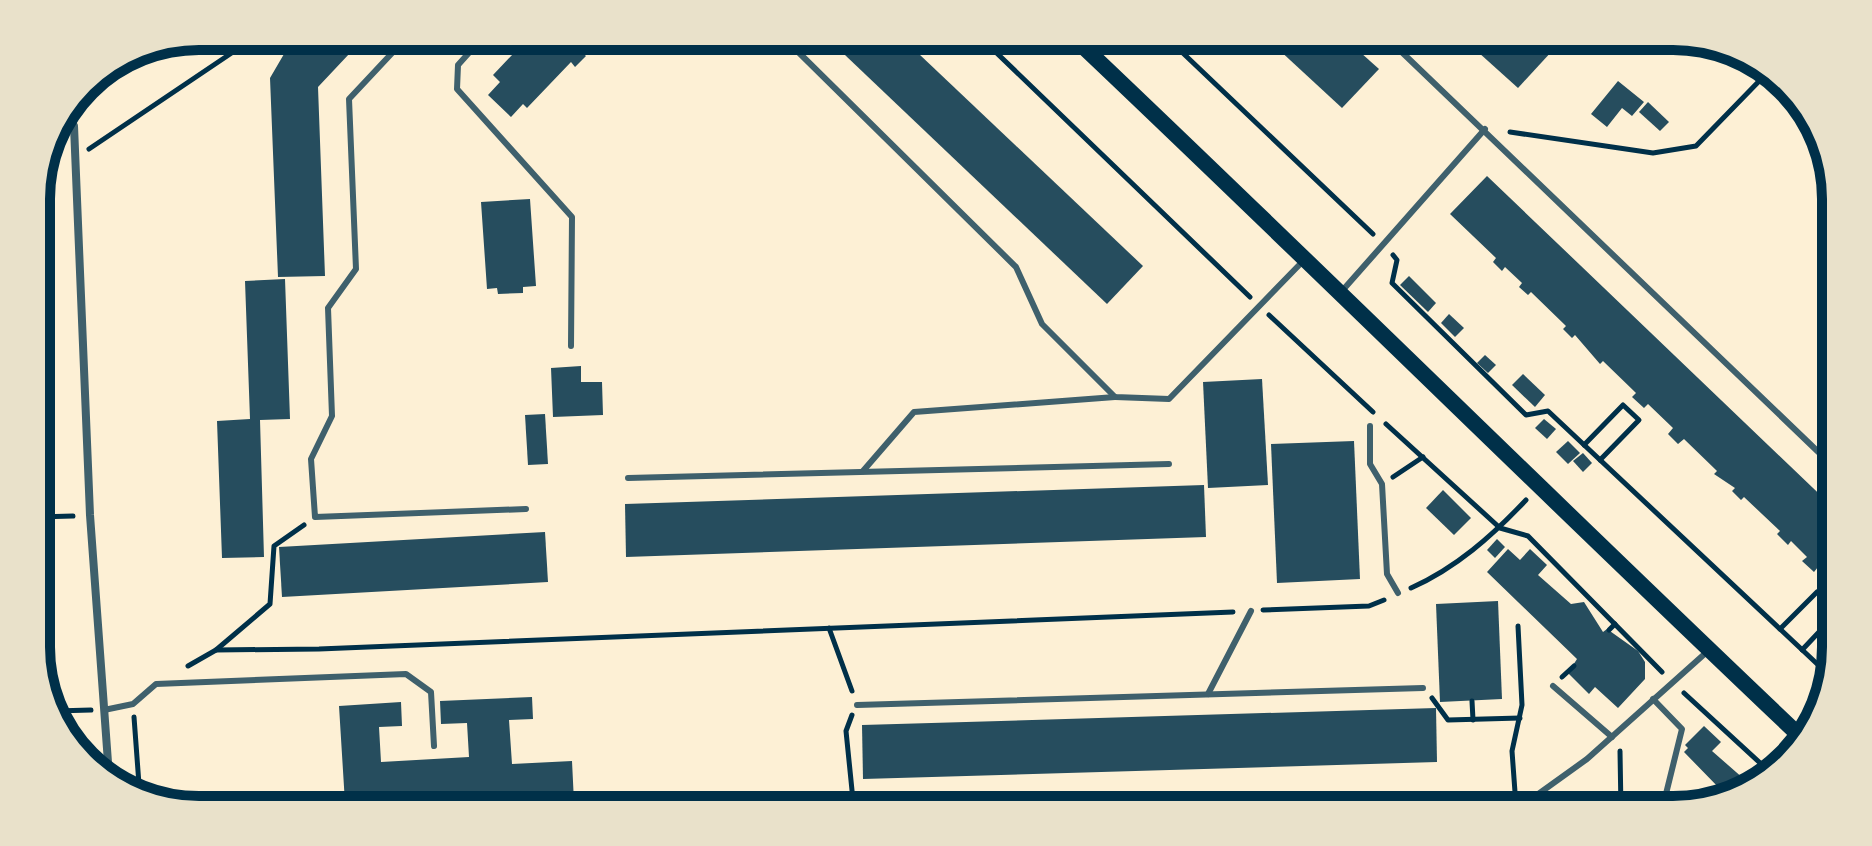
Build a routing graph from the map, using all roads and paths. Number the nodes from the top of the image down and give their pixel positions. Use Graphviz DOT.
graph roads {
  1 [pos="236,50"];
  2 [pos="395,50"];
  3 [pos="471,50"];
  4 [pos="796,50"];
  5 [pos="994,50"];
  6 [pos="1087,50"];
  7 [pos="1180,50"];
  8 [pos="1400,50"];
  9 [pos="1761,79"];
  10 [pos="78,112"];
  11 [pos="74,126"];
  12 [pos="1485,129"];
  13 [pos="75,158"];
  14 [pos="1384,244"];
  15 [pos="1306,258"];
  16 [pos="1342,292"];
  17 [pos="1260,306"];
  18 [pos="571,346"];
  19 [pos="1115,397"];
  20 [pos="1370,426"];
  21 [pos="1584,445"];
  22 [pos="1822,455"];
  23 [pos="1600,460"];
  24 [pos="1169,464"];
  25 [pos="862,472"];
  26 [pos="628,478"];
  27 [pos="1538,488"];
  28 [pos="526,509"];
  29 [pos="90,515"];
  30 [pos="50,517"];
  31 [pos="315,517"];
  32 [pos="1500,528"];
  33 [pos="1817,592"];
  34 [pos="1398,593"];
  35 [pos="1251,611"];
  36 [pos="1615,624"];
  37 [pos="1518,626"];
  38 [pos="1780,629"];
  39 [pos="1822,629"];
  40 [pos="1609,630"];
  41 [pos="216,650"];
  42 [pos="1709,650"];
  43 [pos="1802,650"];
  44 [pos="1821,667"];
  45 [pos="1672,682"];
  46 [pos="156,684"];
  47 [pos="1553,686"];
  48 [pos="1423,688"];
  49 [pos="1208,694"];
  50 [pos="1653,699"];
  51 [pos="1472,701"];
  52 [pos="133,704"];
  53 [pos="857,705"];
  54 [pos="104,710"];
  55 [pos="65,711"];
  56 [pos="1520,718"];
  57 [pos="1473,720"];
  58 [pos="1619,730"];
  59 [pos="1796,732"];
  60 [pos="1612,737"];
  61 [pos="434,746"];
  62 [pos="108,765"];
  63 [pos="1763,766"];
  64 [pos="139,783"];
  65 [pos="1515,796"];
  66 [pos="1535,796"];
  67 [pos="1621,796"];
  68 [pos="1665,796"];
  1 -- 13 [label="path"];
  2 -- 31 [label="lane"];
  3 -- 18 [label="lane"];
  4 -- 19 [label="lane"];
  5 -- 17 [label="path"];
  6 -- 15 [label="main road"];
  7 -- 14 [label="path"];
  8 -- 12 [label="lane"];
  9 -- 12 [label="path"];
  10 -- 11 [label="path"];
  11 -- 13 [label="street"];
  12 -- 14 [label="lane"];
  12 -- 22 [label="lane"];
  13 -- 29 [label="street"];
  14 -- 16 [label="lane"];
  14 -- 21 [label="path"];
  15 -- 16 [label="main road"];
  15 -- 17 [label="lane"];
  16 -- 27 [label="main road"];
  17 -- 19 [label="lane"];
  17 -- 32 [label="path"];
  19 -- 25 [label="lane"];
  20 -- 34 [label="lane"];
  21 -- 23 [label="path"];
  21 -- 23 [label="path"];
  23 -- 38 [label="path"];
  24 -- 25 [label="lane"];
  25 -- 26 [label="lane"];
  27 -- 32 [label="path"];
  27 -- 42 [label="main road"];
  28 -- 31 [label="lane"];
  29 -- 30 [label="path"];
  29 -- 54 [label="street"];
  31 -- 41 [label="path"];
  32 -- 34 [label="path"];
  32 -- 36 [label="path"];
  33 -- 38 [label="path"];
  34 -- 35 [label="path"];
  35 -- 41 [label="path"];
  35 -- 49 [label="lane"];
  36 -- 40 [label="path"];
  36 -- 45 [label="path"];
  37 -- 56 [label="path"];
  38 -- 43 [label="path"];
  39 -- 43 [label="path"];
  41 -- 46 [label="path"];
  42 -- 45 [label="lane"];
  42 -- 59 [label="main road"];
  43 -- 44 [label="path"];
  45 -- 50 [label="lane"];
  45 -- 63 [label="path"];
  46 -- 52 [label="lane"];
  46 -- 61 [label="lane"];
  47 -- 60 [label="lane"];
  48 -- 49 [label="lane"];
  48 -- 57 [label="path"];
  49 -- 53 [label="lane"];
  50 -- 58 [label="lane"];
  50 -- 68 [label="lane"];
  51 -- 57 [label="path"];
  52 -- 54 [label="lane"];
  52 -- 64 [label="path"];
  54 -- 55 [label="path"];
  54 -- 62 [label="street"];
  56 -- 57 [label="path"];
  56 -- 65 [label="path"];
  58 -- 60 [label="lane"];
  58 -- 67 [label="path"];
  60 -- 66 [label="lane"];
}
